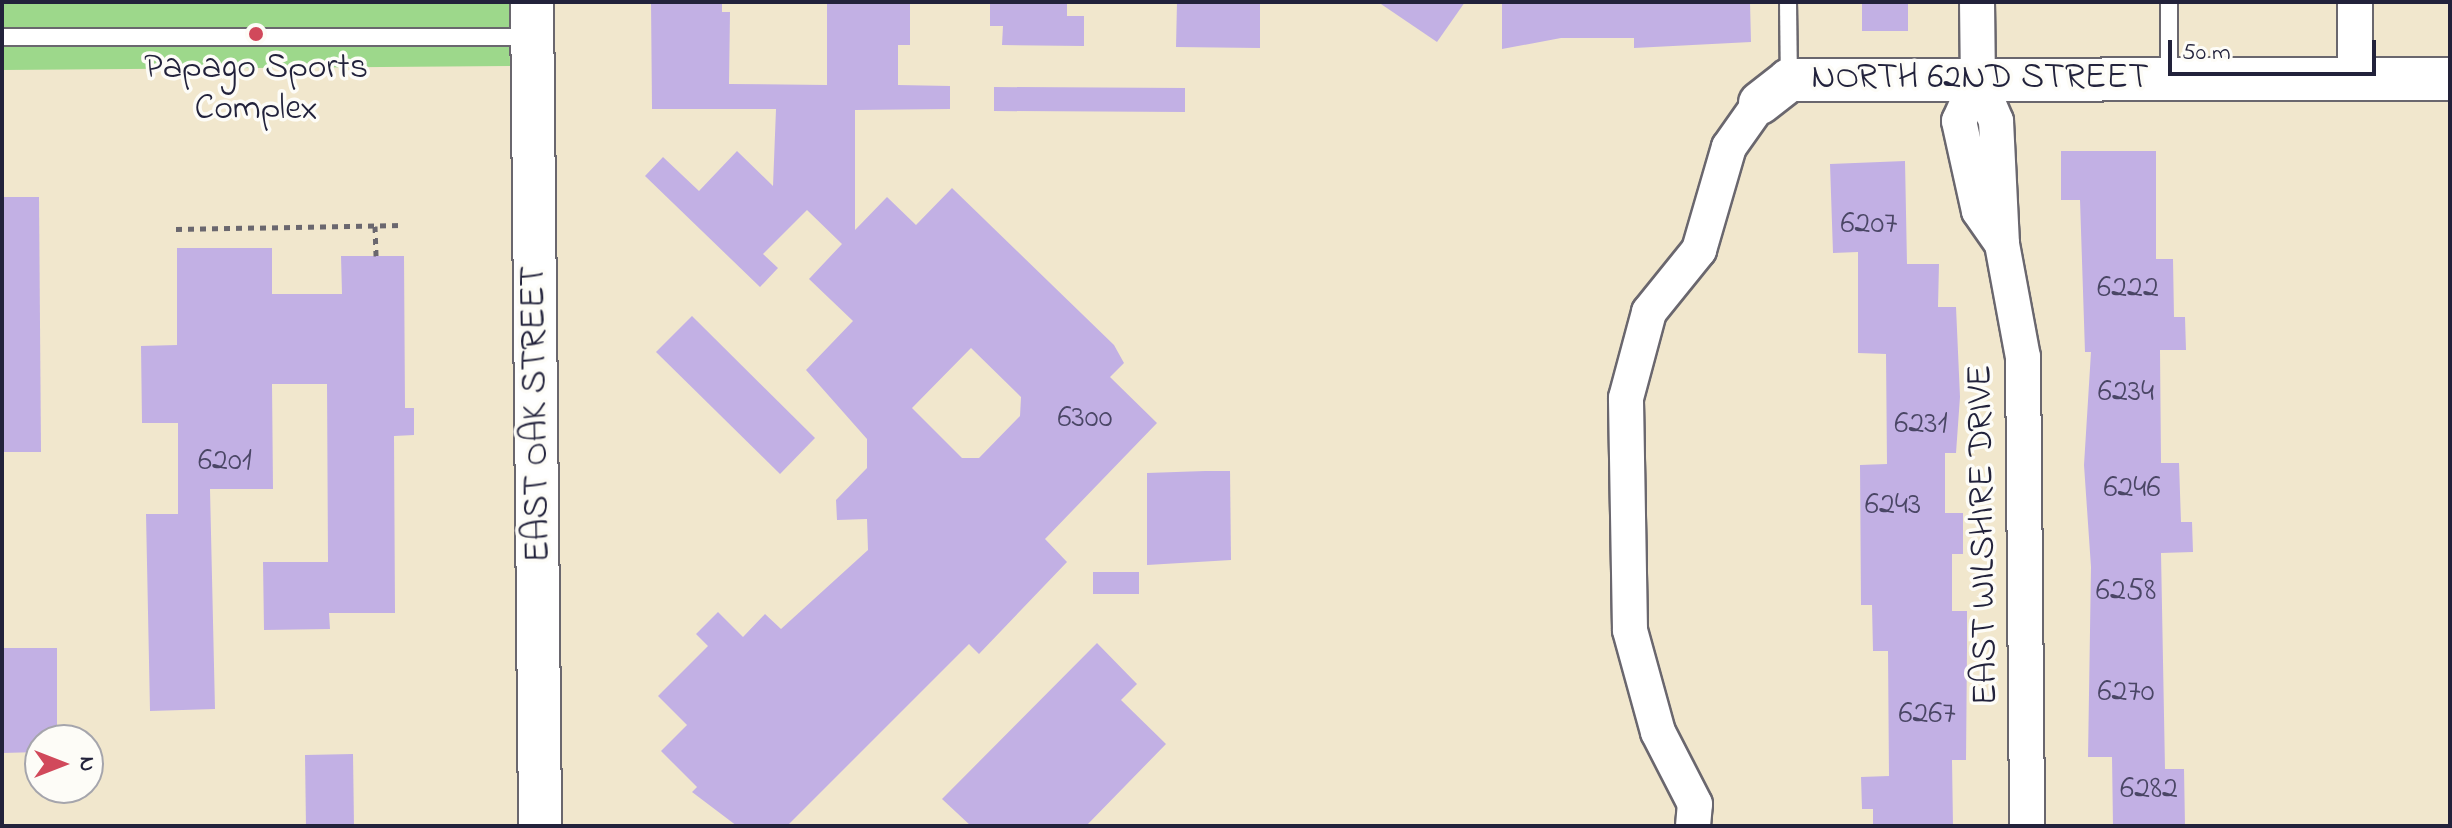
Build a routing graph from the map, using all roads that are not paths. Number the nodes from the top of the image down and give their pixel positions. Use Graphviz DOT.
graph roads {
  1 [pos="1788,2"];
  2 [pos="1977,2"];
  3 [pos="2169,2"];
  4 [pos="2355,2"];
  5 [pos="532,19"];
  6 [pos="2,37"];
  7 [pos="2169,78"];
  8 [pos="2355,78"];
  9 [pos="1978,79"];
  10 [pos="2450,79"];
  11 [pos="1774,91"];
  12 [pos="540,826"];
  13 [pos="1693,826"];
  14 [pos="2027,826"];
  1 -- 11 [label="lane"];
  2 -- 9 [label="street, EAST WILSHIRE DRIVE"];
  3 -- 7 [label="lane"];
  4 -- 8 [label="street"];
  5 -- 6 [label="lane"];
  5 -- 12 [label="street, EAST OAK STREET"];
  7 -- 8 [label="street, NORTH 62ND STREET"];
  7 -- 9 [label="street, NORTH 62ND STREET"];
  8 -- 10 [label="street, NORTH 62ND STREET"];
  9 -- 11 [label="street, NORTH 62ND STREET"];
  9 -- 14 [label="street, EAST WILSHIRE DRIVE"];
  11 -- 13 [label="street, NORTH 62ND STREET"];
}
